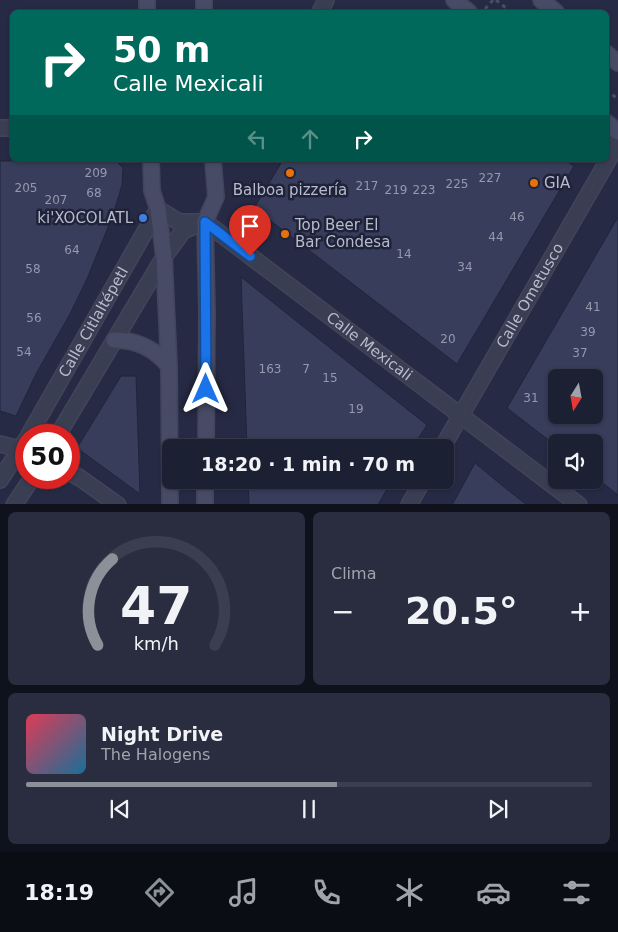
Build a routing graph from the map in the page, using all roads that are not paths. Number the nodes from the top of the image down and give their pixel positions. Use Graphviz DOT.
graph roads {
  1 [pos="454,0"];
  2 [pos="541,0"];
  3 [pos="466,10"];
  4 [pos="554,10"];
  5 [pos="618,142"];
  6 [pos="609,158"];
  7 [pos="151,162"];
  8 [pos="213,162"];
  9 [pos="606,162"];
  10 [pos="158,209"];
  11 [pos="205,222"];
  12 [pos="164,257"];
  13 [pos="114,340"];
  14 [pos="169,366"];
  15 [pos="461,415"];
  16 [pos="35,424"];
  17 [pos="64,424"];
  18 [pos="206,439"];
  19 [pos="447,439"];
  20 [pos="0,444"];
  21 [pos="15,445"];
  22 [pos="15,460"];
  23 [pos="80,478"];
  24 [pos="0,480"];
  25 [pos="24,489"];
  26 [pos="205,489"];
  27 [pos="418,489"];
  28 [pos="14,504"];
  29 [pos="118,504"];
  30 [pos="170,504"];
  31 [pos="205,504"];
  32 [pos="409,504"];
  33 [pos="579,504"];
  1 -- 3 [label="main road"];
  2 -- 4 [label="main road"];
  5 -- 6 [label="street, Calle Ometusco"];
  7 -- 10 [label="main road"];
  8 -- 11 [label="main road"];
  9 -- 15 [label="street, Calle Ometusco"];
  10 -- 11 [label="street"];
  10 -- 12 [label="main road"];
  10 -- 16 [label="street, Calle Citlaltépetl"];
  11 -- 12 [label="street"];
  11 -- 15 [label="street, Calle Mexicali"];
  11 -- 18 [label="main road"];
  12 -- 13 [label="street, Calle Citlaltépetl"];
  12 -- 14 [label="main road"];
  13 -- 14 [label="main road"];
  13 -- 17 [label="street, Calle Citlaltépetl"];
  14 -- 30 [label="main road"];
  15 -- 19 [label="street, Calle Ometusco"];
  15 -- 33 [label="street, Calle Mexicali"];
  20 -- 21 [label="street"];
  22 -- 24 [label="street"];
  23 -- 29 [label="street"];
  25 -- 28 [label="street"];
  26 -- 31 [label="main road"];
  27 -- 32 [label="street"];
}
